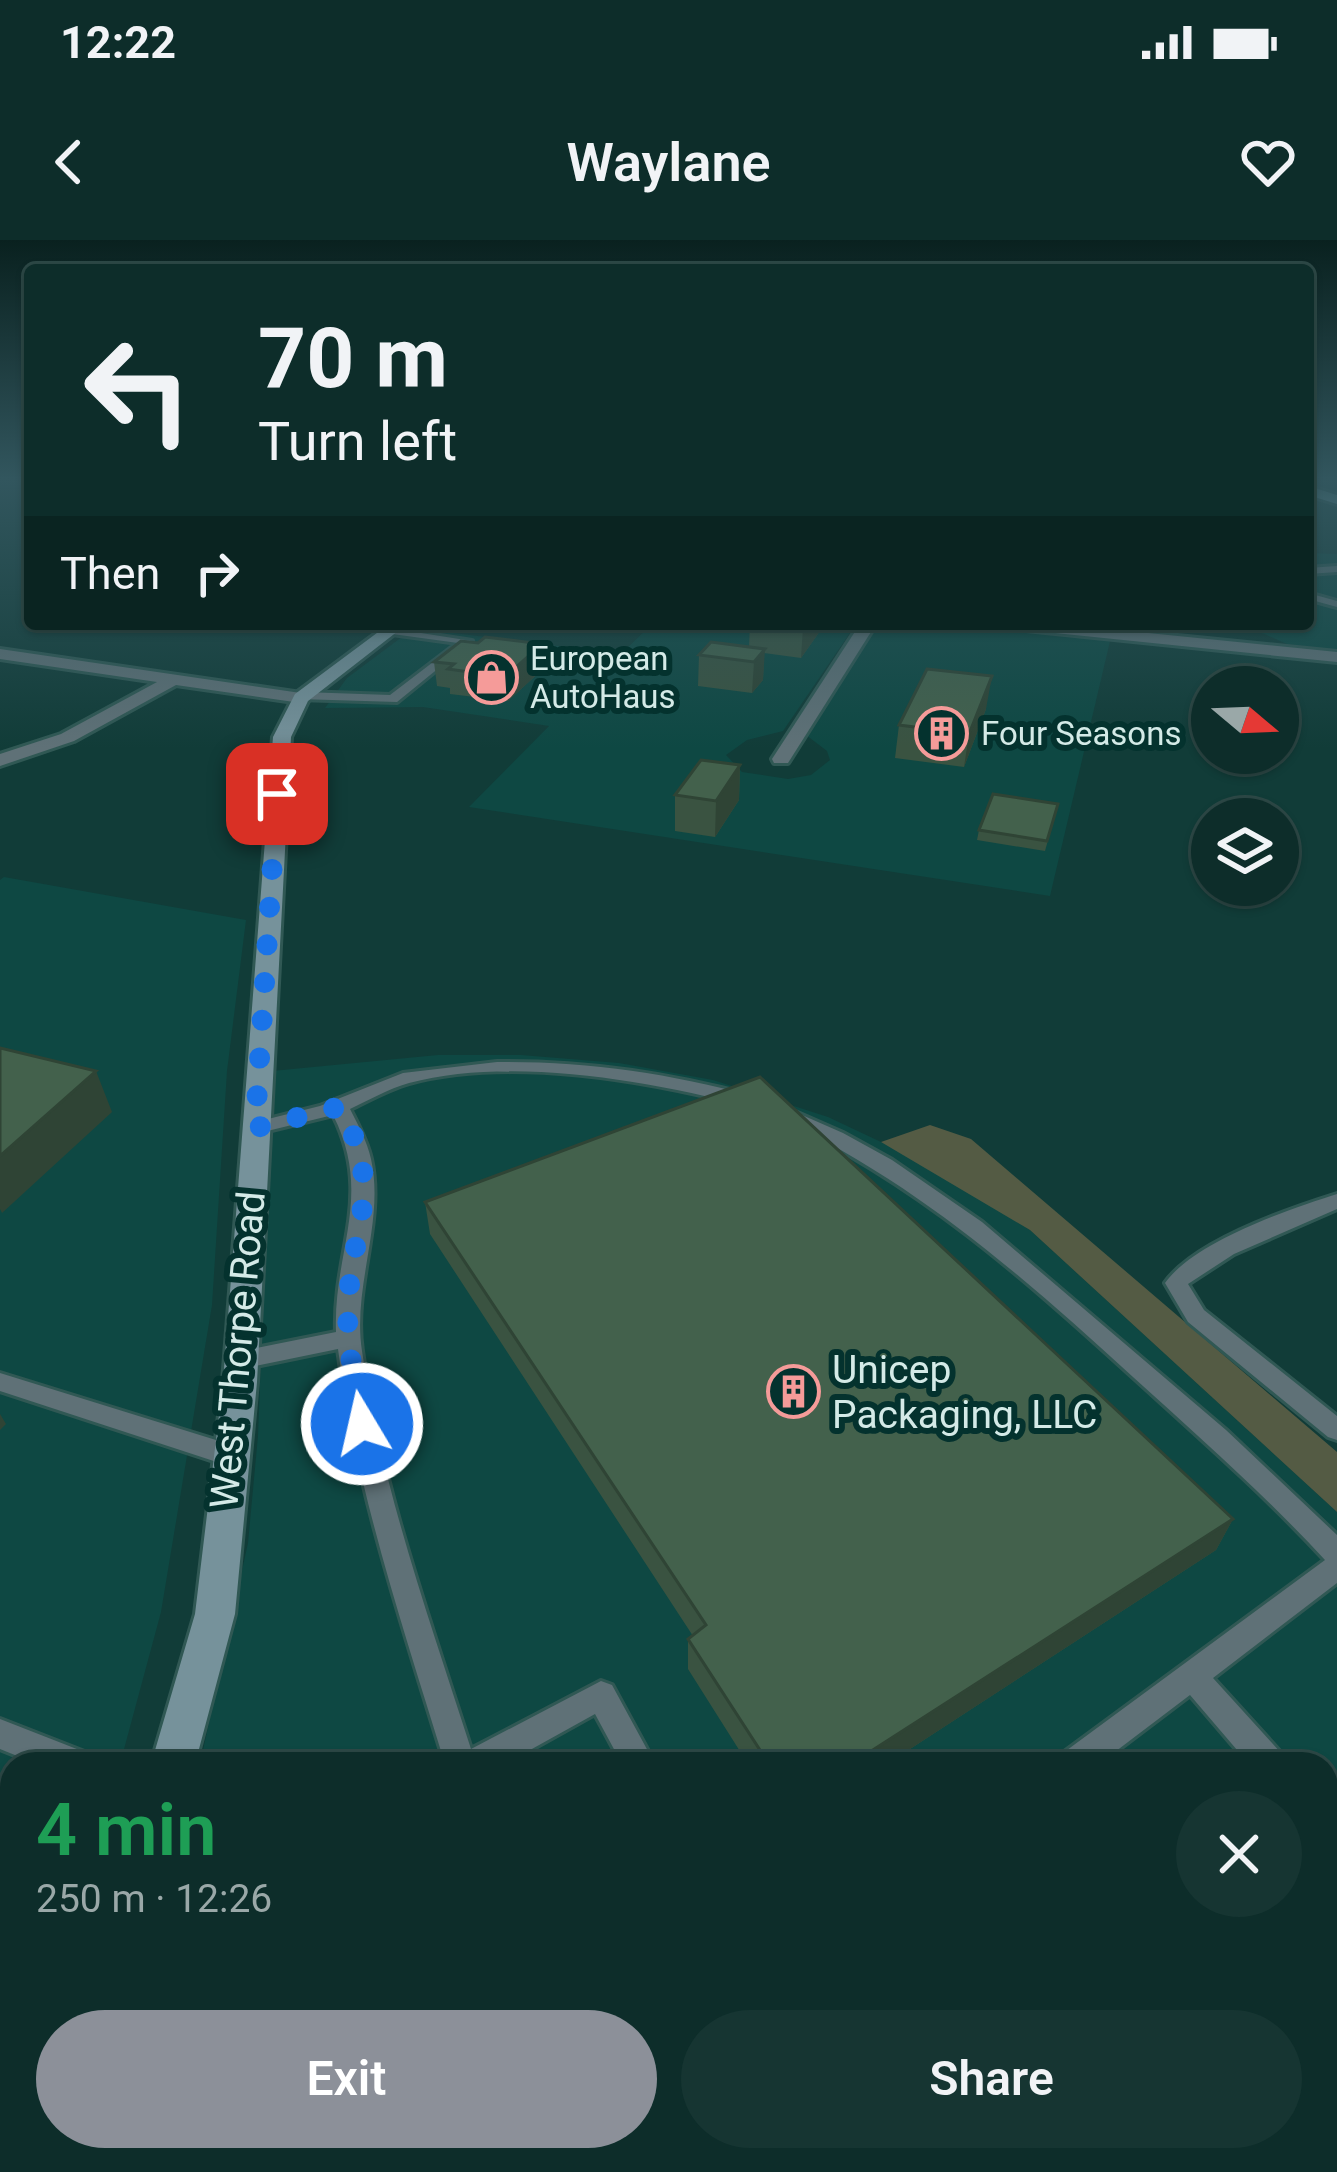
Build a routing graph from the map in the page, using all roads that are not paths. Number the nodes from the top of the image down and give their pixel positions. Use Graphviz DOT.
graph roads {
  1 [pos="391,630"];
  2 [pos="406,630"];
  3 [pos="864,630"];
  4 [pos="1073,630"];
  5 [pos="1247,630"];
  6 [pos="1247,648"];
  7 [pos="0,654"];
  8 [pos="1337,657"];
  9 [pos="172,680"];
  10 [pos="302,697"];
  11 [pos="781,759"];
  12 [pos="0,760"];
  13 [pos="339,1107"];
  14 [pos="255,1128"];
  15 [pos="1337,1201"];
  16 [pos="348,1338"];
  17 [pos="241,1360"];
  18 [pos="0,1382"];
  19 [pos="1337,1430"];
  20 [pos="232,1456"];
  21 [pos="1337,1554"];
  22 [pos="1337,1567"];
  23 [pos="1192,1676"];
  24 [pos="0,1734"];
  25 [pos="46,1752"];
  26 [pos="175,1752"];
  27 [pos="457,1752"];
  28 [pos="496,1752"];
  29 [pos="632,1752"];
  30 [pos="1090,1752"];
  31 [pos="1259,1752"];
  1 -- 10 [label="street"];
  2 -- 10 [label="lane"];
  3 -- 11 [label="street"];
  4 -- 6 [label="street"];
  5 -- 6 [label="street"];
  6 -- 8 [label="street"];
  7 -- 9 [label="street"];
  9 -- 10 [label="street"];
  9 -- 12 [label="street"];
  10 -- 14 [label="street, West Thorpe Road"];
  13 -- 14 [label="lane"];
  13 -- 16 [label="lane"];
  13 -- 21 [label="lane"];
  14 -- 17 [label="street, West Thorpe Road"];
  15 -- 19 [label="lane"];
  16 -- 17 [label="lane"];
  16 -- 27 [label="lane"];
  17 -- 20 [label="street, West Thorpe Road"];
  18 -- 20 [label="lane"];
  20 -- 26 [label="street, West Thorpe Road"];
  22 -- 23 [label="lane"];
  23 -- 30 [label="lane"];
  23 -- 31 [label="lane"];
  24 -- 25 [label="lane"];
  28 -- 29 [label="lane"];
}
